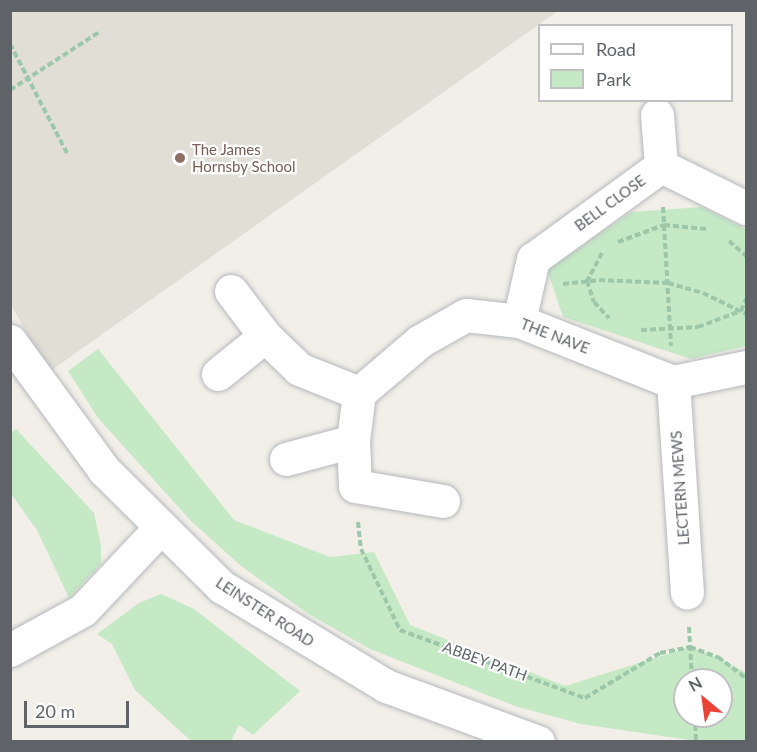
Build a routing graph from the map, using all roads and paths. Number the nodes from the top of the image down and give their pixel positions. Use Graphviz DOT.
graph roads {
  1 [pos="101,31"];
  2 [pos="10,44"];
  3 [pos="27,80"];
  4 [pos="10,90"];
  5 [pos="657,115"];
  6 [pos="67,153"];
  7 [pos="661,166"];
  8 [pos="747,208"];
  9 [pos="664,225"];
  10 [pos="715,233"];
  11 [pos="724,238"];
  12 [pos="747,256"];
  13 [pos="587,281"];
  14 [pos="668,283"];
  15 [pos="526,289"];
  16 [pos="231,291"];
  17 [pos="747,299"];
  18 [pos="741,311"];
  19 [pos="747,314"];
  20 [pos="519,321"];
  21 [pos="618,321"];
  22 [pos="670,329"];
  23 [pos="639,330"];
  24 [pos="265,336"];
  25 [pos="10,340"];
  26 [pos="747,367"];
  27 [pos="218,374"];
  28 [pos="674,382"];
  29 [pos="359,393"];
  30 [pos="353,441"];
  31 [pos="286,459"];
  32 [pos="355,486"];
  33 [pos="443,501"];
  34 [pos="159,529"];
  35 [pos="687,593"];
  36 [pos="690,647"];
  37 [pos="10,650"];
  38 [pos="691,668"];
  39 [pos="747,678"];
  40 [pos="538,741"];
  1 -- 3 [label="path"];
  2 -- 3 [label="path"];
  3 -- 4 [label="path"];
  3 -- 6 [label="path"];
  5 -- 7 [label="street"];
  7 -- 8 [label="street, BELL CLOSE"];
  7 -- 9 [label="path"];
  7 -- 15 [label="street, BELL CLOSE"];
  9 -- 10 [label="path"];
  9 -- 13 [label="path"];
  9 -- 14 [label="path"];
  11 -- 12 [label="path"];
  13 -- 14 [label="path"];
  13 -- 15 [label="path"];
  13 -- 21 [label="path"];
  14 -- 18 [label="path"];
  14 -- 22 [label="path"];
  15 -- 20 [label="street, BELL CLOSE"];
  16 -- 24 [label="street"];
  17 -- 18 [label="path"];
  18 -- 19 [label="path"];
  18 -- 22 [label="path"];
  20 -- 28 [label="street, THE NAVE"];
  20 -- 29 [label="street, THE NAVE"];
  22 -- 23 [label="path"];
  22 -- 28 [label="path"];
  24 -- 27 [label="street"];
  24 -- 29 [label="street"];
  25 -- 34 [label="street, LEINSTER ROAD"];
  26 -- 28 [label="street"];
  28 -- 35 [label="street, LECTERN MEWS"];
  29 -- 30 [label="street"];
  30 -- 31 [label="street"];
  30 -- 32 [label="street"];
  32 -- 33 [label="street"];
  32 -- 36 [label="path, ABBEY PATH"];
  34 -- 37 [label="street"];
  34 -- 40 [label="street, LEINSTER ROAD"];
  35 -- 36 [label="path"];
  36 -- 38 [label="path"];
  36 -- 39 [label="path"];
}
